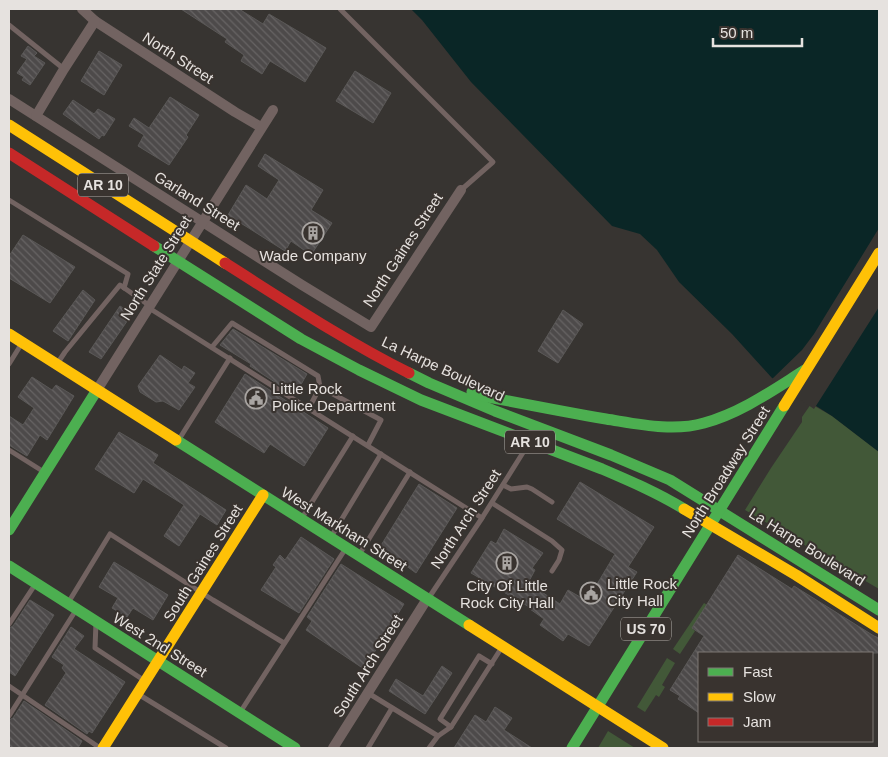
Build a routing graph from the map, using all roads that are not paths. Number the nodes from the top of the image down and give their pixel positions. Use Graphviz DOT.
graph roads {
  1 [pos="82,9"];
  2 [pos="340,9"];
  3 [pos="95,21"];
  4 [pos="9,25"];
  5 [pos="64,69"];
  6 [pos="9,99"];
  7 [pos="273,110"];
  8 [pos="36,116"];
  9 [pos="9,125"];
  10 [pos="261,127"];
  11 [pos="9,153"];
  12 [pos="461,190"];
  13 [pos="9,200"];
  14 [pos="202,222"];
  15 [pos="190,241"];
  16 [pos="879,253"];
  17 [pos="178,261"];
  18 [pos="124,288"];
  19 [pos="149,307"];
  20 [pos="315,320"];
  21 [pos="371,327"];
  22 [pos="9,334"];
  23 [pos="22,342"];
  24 [pos="212,347"];
  25 [pos="230,358"];
  26 [pos="9,364"];
  27 [pos="57,364"];
  28 [pos="809,367"];
  29 [pos="320,387"];
  30 [pos="97,390"];
  31 [pos="308,408"];
  32 [pos="353,436"];
  33 [pos="178,441"];
  34 [pos="368,445"];
  35 [pos="9,450"];
  36 [pos="524,451"];
  37 [pos="381,454"];
  38 [pos="410,472"];
  39 [pos="45,473"];
  40 [pos="503,485"];
  41 [pos="263,495"];
  42 [pos="552,502"];
  43 [pos="492,503"];
  44 [pos="482,518"];
  45 [pos="301,519"];
  46 [pos="9,530"];
  47 [pos="330,537"];
  48 [pos="347,548"];
  49 [pos="359,556"];
  50 [pos="9,566"];
  51 [pos="552,571"];
  52 [pos="36,583"];
  53 [pos="202,592"];
  54 [pos="428,599"];
  55 [pos="72,606"];
  56 [pos="879,610"];
  57 [pos="96,622"];
  58 [pos="9,624"];
  59 [pos="879,628"];
  60 [pos="284,643"];
  61 [pos="502,646"];
  62 [pos="158,661"];
  63 [pos="492,664"];
  64 [pos="145,681"];
  65 [pos="9,686"];
  66 [pos="138,693"];
  67 [pos="368,693"];
  68 [pos="22,694"];
  69 [pos="598,706"];
  70 [pos="392,708"];
  71 [pos="240,713"];
  72 [pos="9,716"];
  73 [pos="451,727"];
  74 [pos="438,736"];
  75 [pos="101,748"];
  76 [pos="226,748"];
  77 [pos="295,748"];
  78 [pos="333,748"];
  79 [pos="368,748"];
  80 [pos="429,748"];
  81 [pos="572,748"];
  82 [pos="663,748"];
  1 -- 3 [label="street, North Street"];
  2 -- 12 [label="lane"];
  3 -- 5 [label="street"];
  3 -- 10 [label="street, North Street"];
  4 -- 5 [label="lane"];
  5 -- 8 [label="street"];
  6 -- 8 [label="street, Garland Street"];
  7 -- 10 [label="street, North State Street"];
  8 -- 14 [label="street, Garland Street"];
  9 -- 15 [label="main road, La Harpe Boulevard / AR 10"];
  10 -- 14 [label="street, North State Street"];
  11 -- 17 [label="main road, La Harpe Boulevard / AR 10"];
  12 -- 21 [label="street, North Gaines Street"];
  13 -- 18 [label="lane"];
  14 -- 15 [label="street, North State Street"];
  14 -- 21 [label="street, Garland Street"];
  15 -- 17 [label="street, North State Street"];
  15 -- 20 [label="main road, La Harpe Boulevard / AR 10"];
  16 -- 28 [label="main road, North Broadway Street / US 70"];
  17 -- 19 [label="street, North State Street"];
  17 -- 59 [label="main road, La Harpe Boulevard / AR 10"];
  18 -- 19 [label="lane"];
  18 -- 27 [label="lane"];
  19 -- 24 [label="lane"];
  19 -- 30 [label="street, North State Street"];
  20 -- 28 [label="main road"];
  20 -- 56 [label="main road, La Harpe Boulevard / AR 10"];
  22 -- 23 [label="main road, West Markham Street"];
  23 -- 26 [label="lane"];
  23 -- 27 [label="main road, West Markham Street"];
  24 -- 25 [label="lane"];
  24 -- 29 [label="lane"];
  25 -- 31 [label="lane"];
  25 -- 33 [label="lane"];
  27 -- 30 [label="main road, West Markham Street"];
  28 -- 69 [label="main road, North Broadway Street / US 70"];
  29 -- 31 [label="lane"];
  29 -- 34 [label="lane"];
  30 -- 33 [label="main road, West Markham Street"];
  30 -- 39 [label="main road"];
  31 -- 32 [label="lane"];
  32 -- 34 [label="lane"];
  32 -- 45 [label="lane"];
  33 -- 41 [label="main road, West Markham Street"];
  34 -- 37 [label="lane"];
  35 -- 39 [label="lane"];
  36 -- 40 [label="lane, North Arch Street"];
  37 -- 38 [label="lane"];
  37 -- 47 [label="lane"];
  38 -- 44 [label="lane"];
  38 -- 49 [label="lane"];
  39 -- 46 [label="main road"];
  40 -- 42 [label="lane"];
  40 -- 43 [label="lane, North Arch Street"];
  41 -- 45 [label="main road, West Markham Street"];
  41 -- 53 [label="main road, South Gaines Street"];
  43 -- 44 [label="lane, North Arch Street"];
  43 -- 51 [label="lane"];
  44 -- 54 [label="lane, North Arch Street"];
  45 -- 47 [label="main road, West Markham Street"];
  47 -- 48 [label="main road, West Markham Street"];
  48 -- 49 [label="main road, West Markham Street"];
  48 -- 60 [label="lane"];
  49 -- 54 [label="main road, West Markham Street"];
  50 -- 52 [label="main road, West 2nd Street"];
  52 -- 55 [label="main road, West 2nd Street"];
  52 -- 58 [label="lane"];
  53 -- 55 [label="lane"];
  53 -- 60 [label="lane"];
  53 -- 62 [label="main road, South Gaines Street"];
  54 -- 61 [label="main road, West Markham Street"];
  54 -- 67 [label="street, South Arch Street"];
  55 -- 57 [label="main road, West 2nd Street"];
  55 -- 68 [label="lane"];
  57 -- 62 [label="main road, West 2nd Street"];
  57 -- 64 [label="lane"];
  60 -- 71 [label="lane"];
  61 -- 63 [label="lane"];
  61 -- 69 [label="main road, West Markham Street"];
  62 -- 64 [label="main road, South Gaines Street"];
  62 -- 71 [label="main road, West 2nd Street"];
  63 -- 73 [label="lane"];
  63 -- 73 [label="lane"];
  64 -- 66 [label="main road, South Gaines Street"];
  65 -- 68 [label="lane"];
  66 -- 75 [label="main road, South Gaines Street"];
  66 -- 76 [label="lane"];
  67 -- 70 [label="lane"];
  67 -- 78 [label="street, South Arch Street"];
  68 -- 72 [label="lane"];
  68 -- 75 [label="lane"];
  69 -- 81 [label="main road, US 70"];
  69 -- 82 [label="main road, West Markham Street"];
  70 -- 74 [label="lane"];
  70 -- 79 [label="lane"];
  71 -- 77 [label="main road, West 2nd Street"];
  73 -- 74 [label="lane"];
  74 -- 80 [label="lane"];
}
